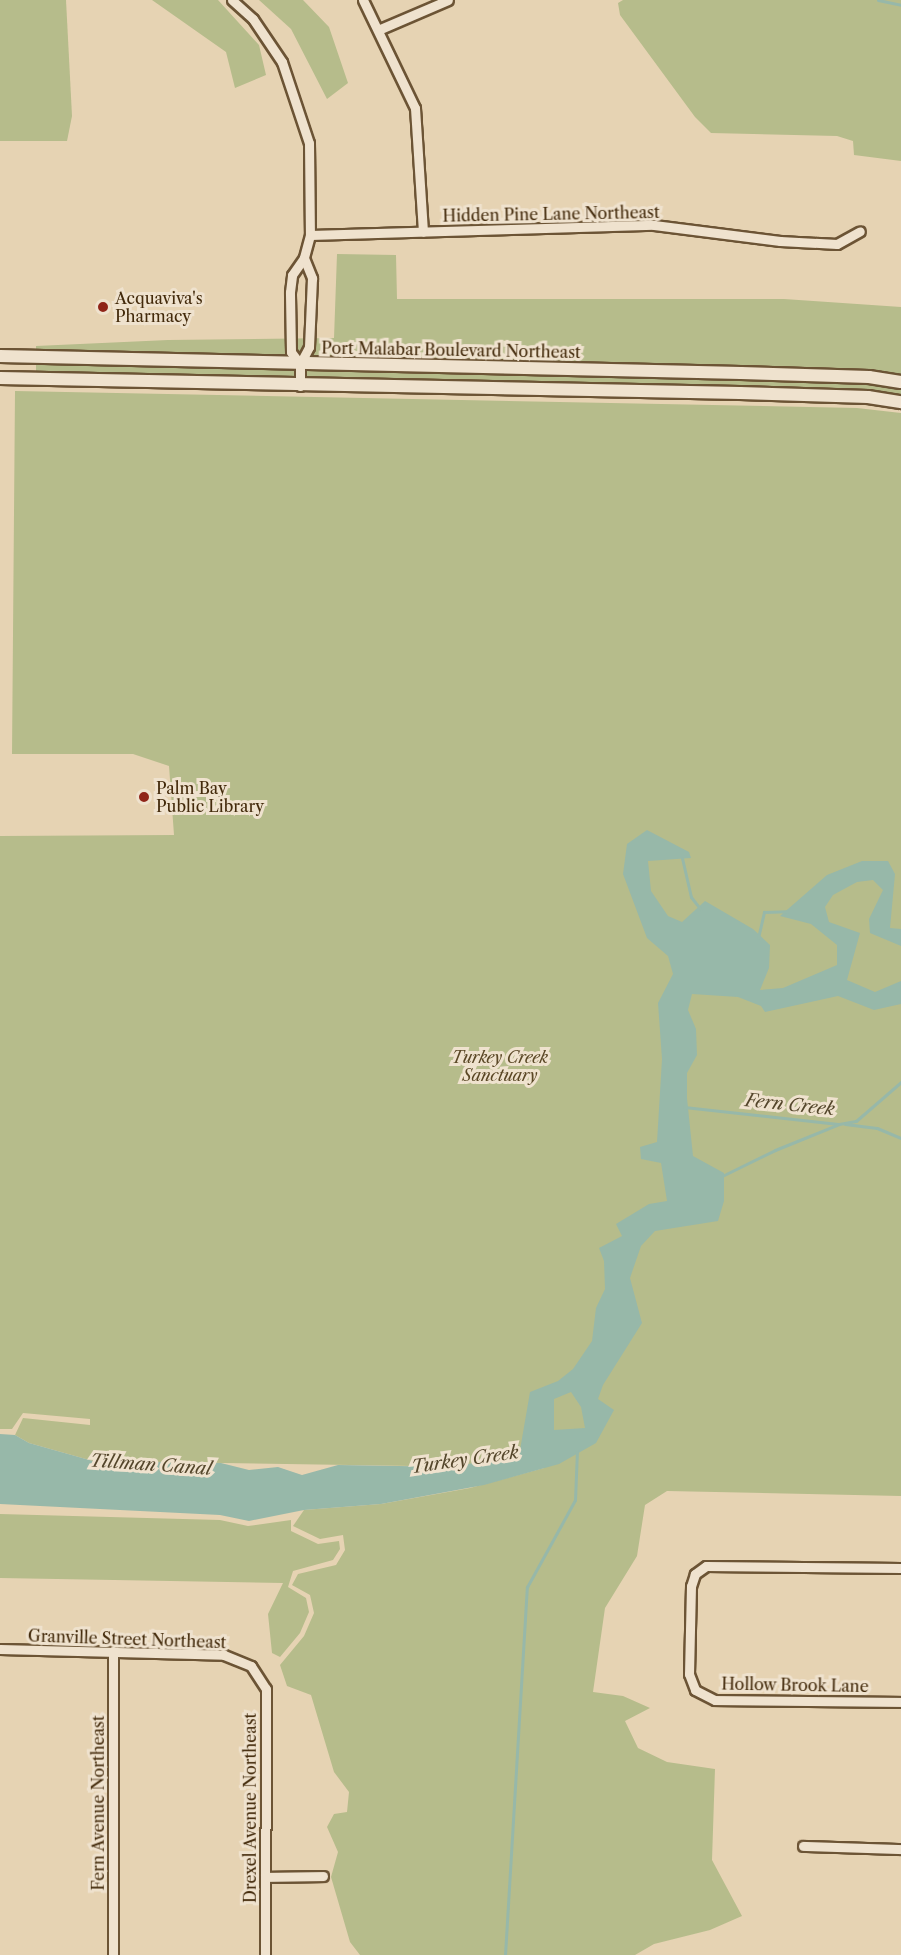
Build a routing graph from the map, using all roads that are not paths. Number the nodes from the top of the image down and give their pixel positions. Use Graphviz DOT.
graph roads {
  1 [pos="232,0"];
  2 [pos="363,0"];
  3 [pos="448,0"];
  4 [pos="378,30"];
  5 [pos="860,231"];
  6 [pos="423,232"];
  7 [pos="310,235"];
  8 [pos="304,258"];
  9 [pos="0,356"];
  10 [pos="300,364"];
  11 [pos="0,378"];
  12 [pos="901,382"];
  13 [pos="300,386"];
  14 [pos="901,402"];
  15 [pos="901,1568"];
  16 [pos="0,1650"];
  17 [pos="113,1651"];
  18 [pos="251,1666"];
  19 [pos="901,1702"];
  20 [pos="803,1846"];
  21 [pos="901,1849"];
  22 [pos="323,1876"];
  23 [pos="265,1877"];
  24 [pos="113,1955"];
  25 [pos="265,1955"];
  1 -- 7 [label="street"];
  2 -- 4 [label="street"];
  3 -- 4 [label="street"];
  4 -- 6 [label="street"];
  5 -- 6 [label="street, Hidden Pine Lane Northeast"];
  6 -- 7 [label="street, Hidden Pine Lane Northeast"];
  7 -- 8 [label="street"];
  8 -- 10 [label="street"];
  8 -- 10 [label="street"];
  9 -- 10 [label="street, Port Malabar Boulevard Northeast"];
  10 -- 12 [label="street, Port Malabar Boulevard Northeast"];
  10 -- 13 [label="street"];
  11 -- 13 [label="street"];
  13 -- 14 [label="street"];
  15 -- 19 [label="street, Hollow Brook Lane"];
  16 -- 17 [label="street, Granville Street Northeast"];
  17 -- 18 [label="street, Granville Street Northeast"];
  17 -- 24 [label="street, Fern Avenue Northeast"];
  18 -- 23 [label="street, Drexel Avenue Northeast"];
  20 -- 21 [label="street"];
  22 -- 23 [label="street"];
  23 -- 25 [label="street, Drexel Avenue Northeast"];
}
